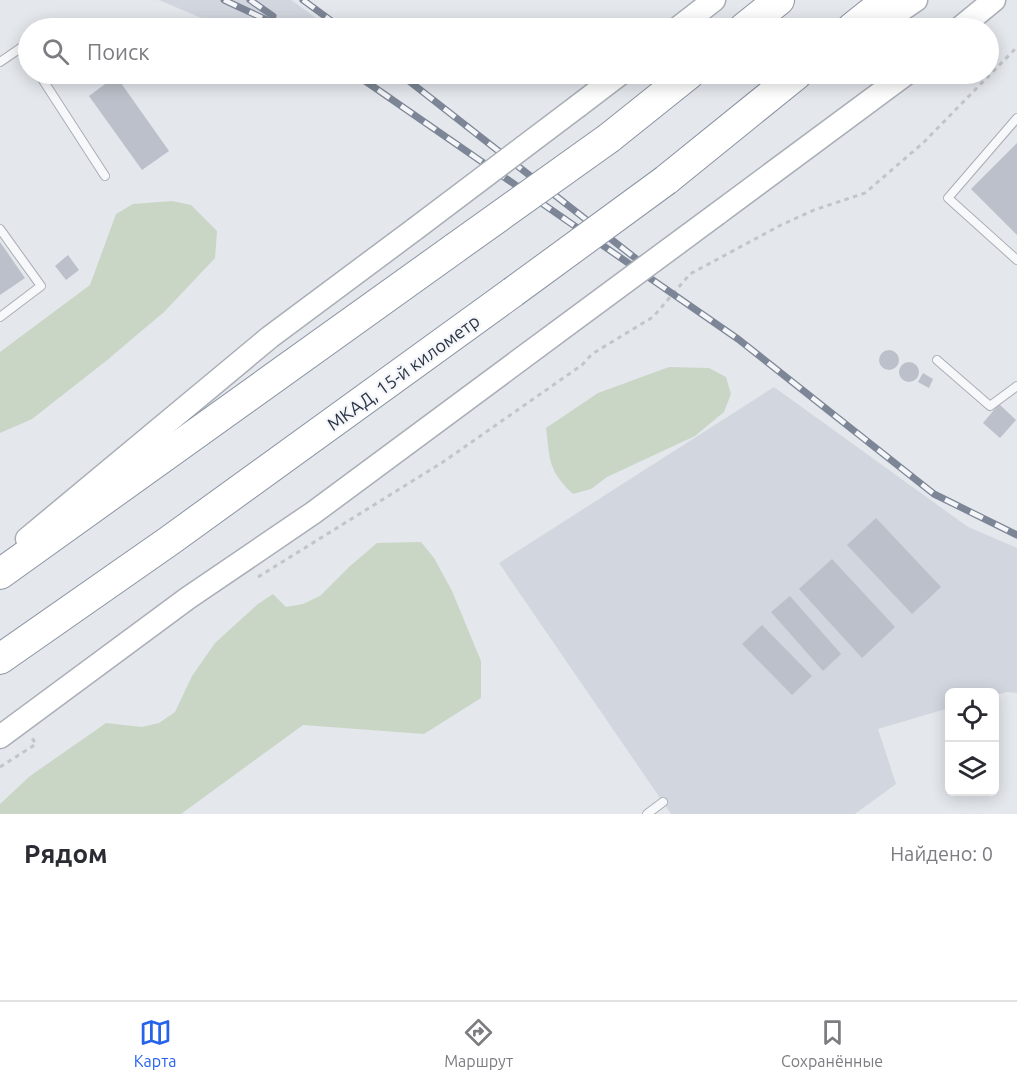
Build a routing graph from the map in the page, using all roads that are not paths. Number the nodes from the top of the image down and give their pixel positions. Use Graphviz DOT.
graph roads {
  1 [pos="714,0"];
  2 [pos="779,0"];
  3 [pos="886,0"];
  4 [pos="916,0"];
  5 [pos="994,0"];
  6 [pos="691,18"];
  7 [pos="756,18"];
  8 [pos="864,18"];
  9 [pos="890,18"];
  10 [pos="972,18"];
  11 [pos="18,50"];
  12 [pos="0,62"];
  13 [pos="45,84"];
  14 [pos="607,84"];
  15 [pos="676,84"];
  16 [pos="785,84"];
  17 [pos="797,84"];
  18 [pos="892,84"];
  19 [pos="1017,118"];
  20 [pos="712,143"];
  21 [pos="105,176"];
  22 [pos="0,229"];
  23 [pos="1017,260"];
  24 [pos="0,317"];
  25 [pos="936,360"];
  26 [pos="1017,386"];
  27 [pos="0,562"];
  28 [pos="0,574"];
  29 [pos="0,659"];
  30 [pos="0,737"];
  31 [pos="663,802"];
  32 [pos="647,814"];
  1 -- 6 [label="main road"];
  2 -- 7 [label="highway"];
  3 -- 8 [label="highway"];
  4 -- 9 [label="main road"];
  5 -- 10 [label="main road"];
  11 -- 12 [label="lane"];
  13 -- 21 [label="lane"];
  14 -- 27 [label="main road, bridge"];
  15 -- 28 [label="highway, bridge"];
  16 -- 20 [label="highway, МКАД, 15-й километр"];
  17 -- 20 [label="main road"];
  18 -- 30 [label="main road, bridge"];
  19 -- 23 [label="lane"];
  20 -- 29 [label="highway, МКАД, 15-й километр, bridge"];
  22 -- 24 [label="lane"];
  25 -- 26 [label="lane"];
  31 -- 32 [label="lane"];
}
